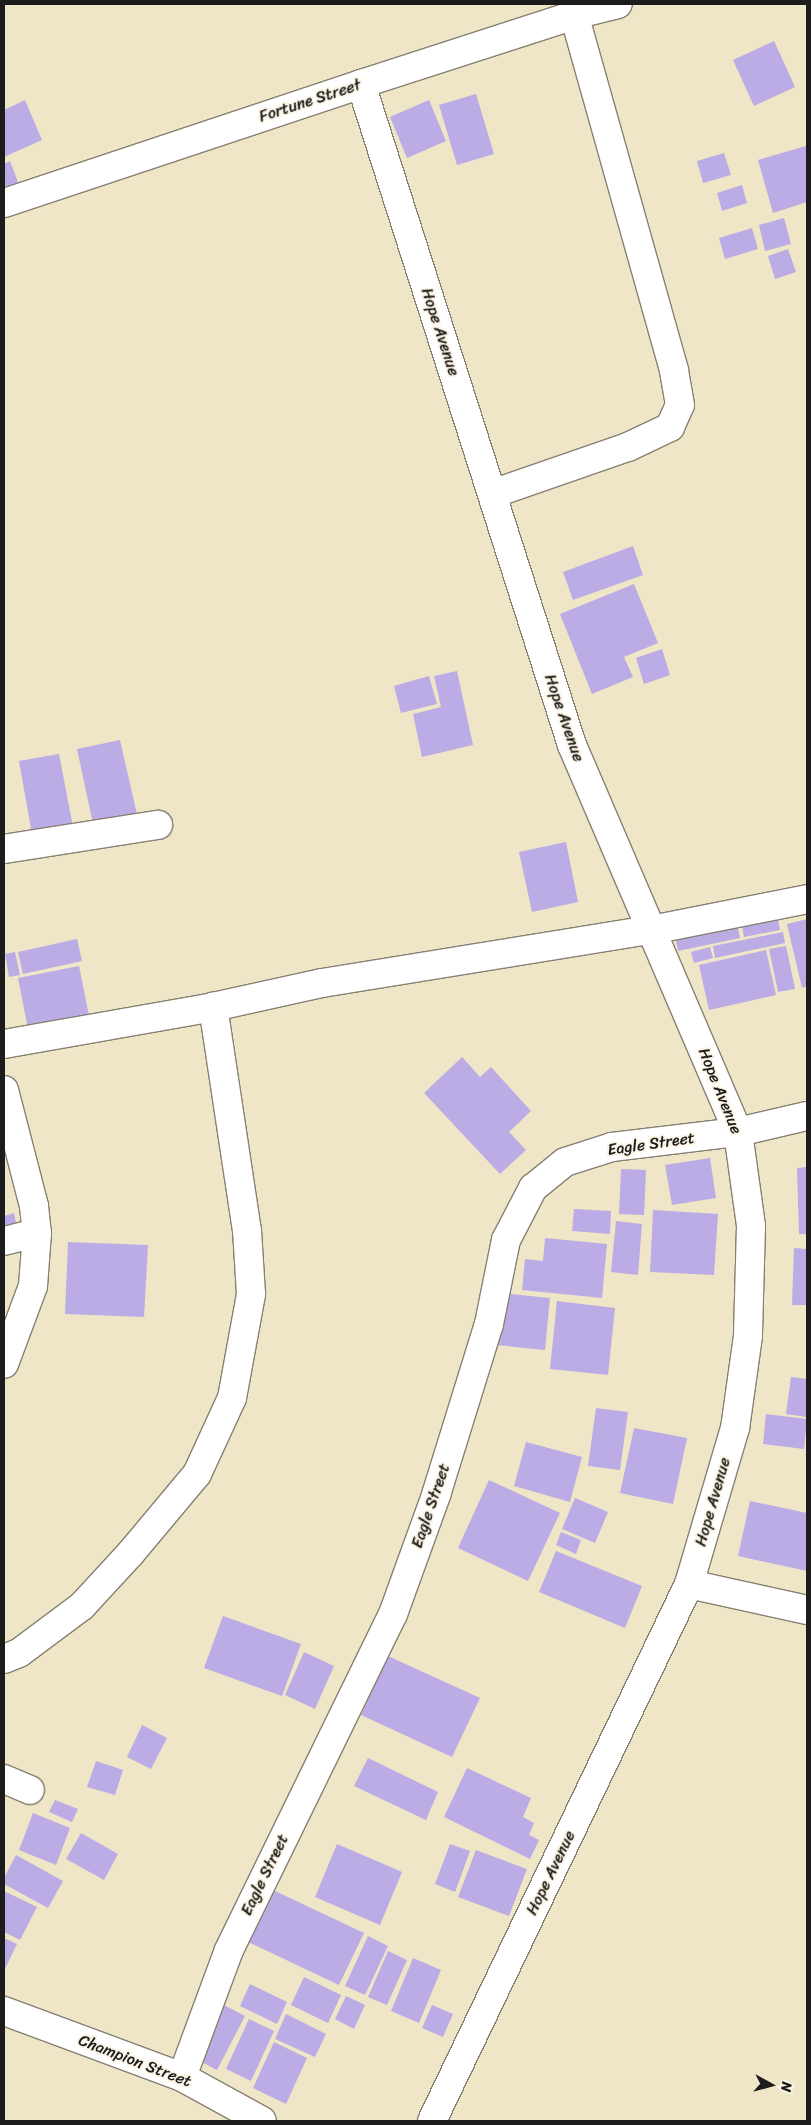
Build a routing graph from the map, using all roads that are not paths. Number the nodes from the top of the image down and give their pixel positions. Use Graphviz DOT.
graph roads {
  1 [pos="618,4"];
  2 [pos="574,16"];
  3 [pos="361,84"];
  4 [pos="4,203"];
  5 [pos="492,494"];
  6 [pos="158,825"];
  7 [pos="4,849"];
  8 [pos="807,899"];
  9 [pos="651,930"];
  10 [pos="213,1007"];
  11 [pos="4,1044"];
  12 [pos="4,1090"];
  13 [pos="807,1116"];
  14 [pos="738,1132"];
  15 [pos="37,1233"];
  16 [pos="4,1241"];
  17 [pos="4,1364"];
  18 [pos="689,1584"];
  19 [pos="807,1610"];
  20 [pos="4,1659"];
  21 [pos="4,1778"];
  22 [pos="30,1790"];
  23 [pos="4,2010"];
  24 [pos="182,2077"];
  25 [pos="262,2121"];
  26 [pos="432,2121"];
  1 -- 2 [label="street, Fortune Street"];
  2 -- 3 [label="street, Fortune Street"];
  2 -- 5 [label="street"];
  3 -- 4 [label="street, Fortune Street"];
  3 -- 5 [label="street, Hope Avenue"];
  5 -- 9 [label="street, Hope Avenue"];
  6 -- 7 [label="street"];
  8 -- 9 [label="street"];
  9 -- 10 [label="street"];
  9 -- 14 [label="street, Hope Avenue"];
  10 -- 11 [label="street"];
  10 -- 20 [label="street"];
  12 -- 15 [label="street"];
  13 -- 14 [label="street, Eagle Street"];
  14 -- 18 [label="street, Hope Avenue"];
  14 -- 24 [label="street, Eagle Street"];
  15 -- 16 [label="street"];
  15 -- 17 [label="street"];
  18 -- 19 [label="street"];
  18 -- 26 [label="street, Hope Avenue"];
  21 -- 22 [label="street"];
  23 -- 24 [label="street, Champion Street"];
  24 -- 25 [label="street, Champion Street"];
}
